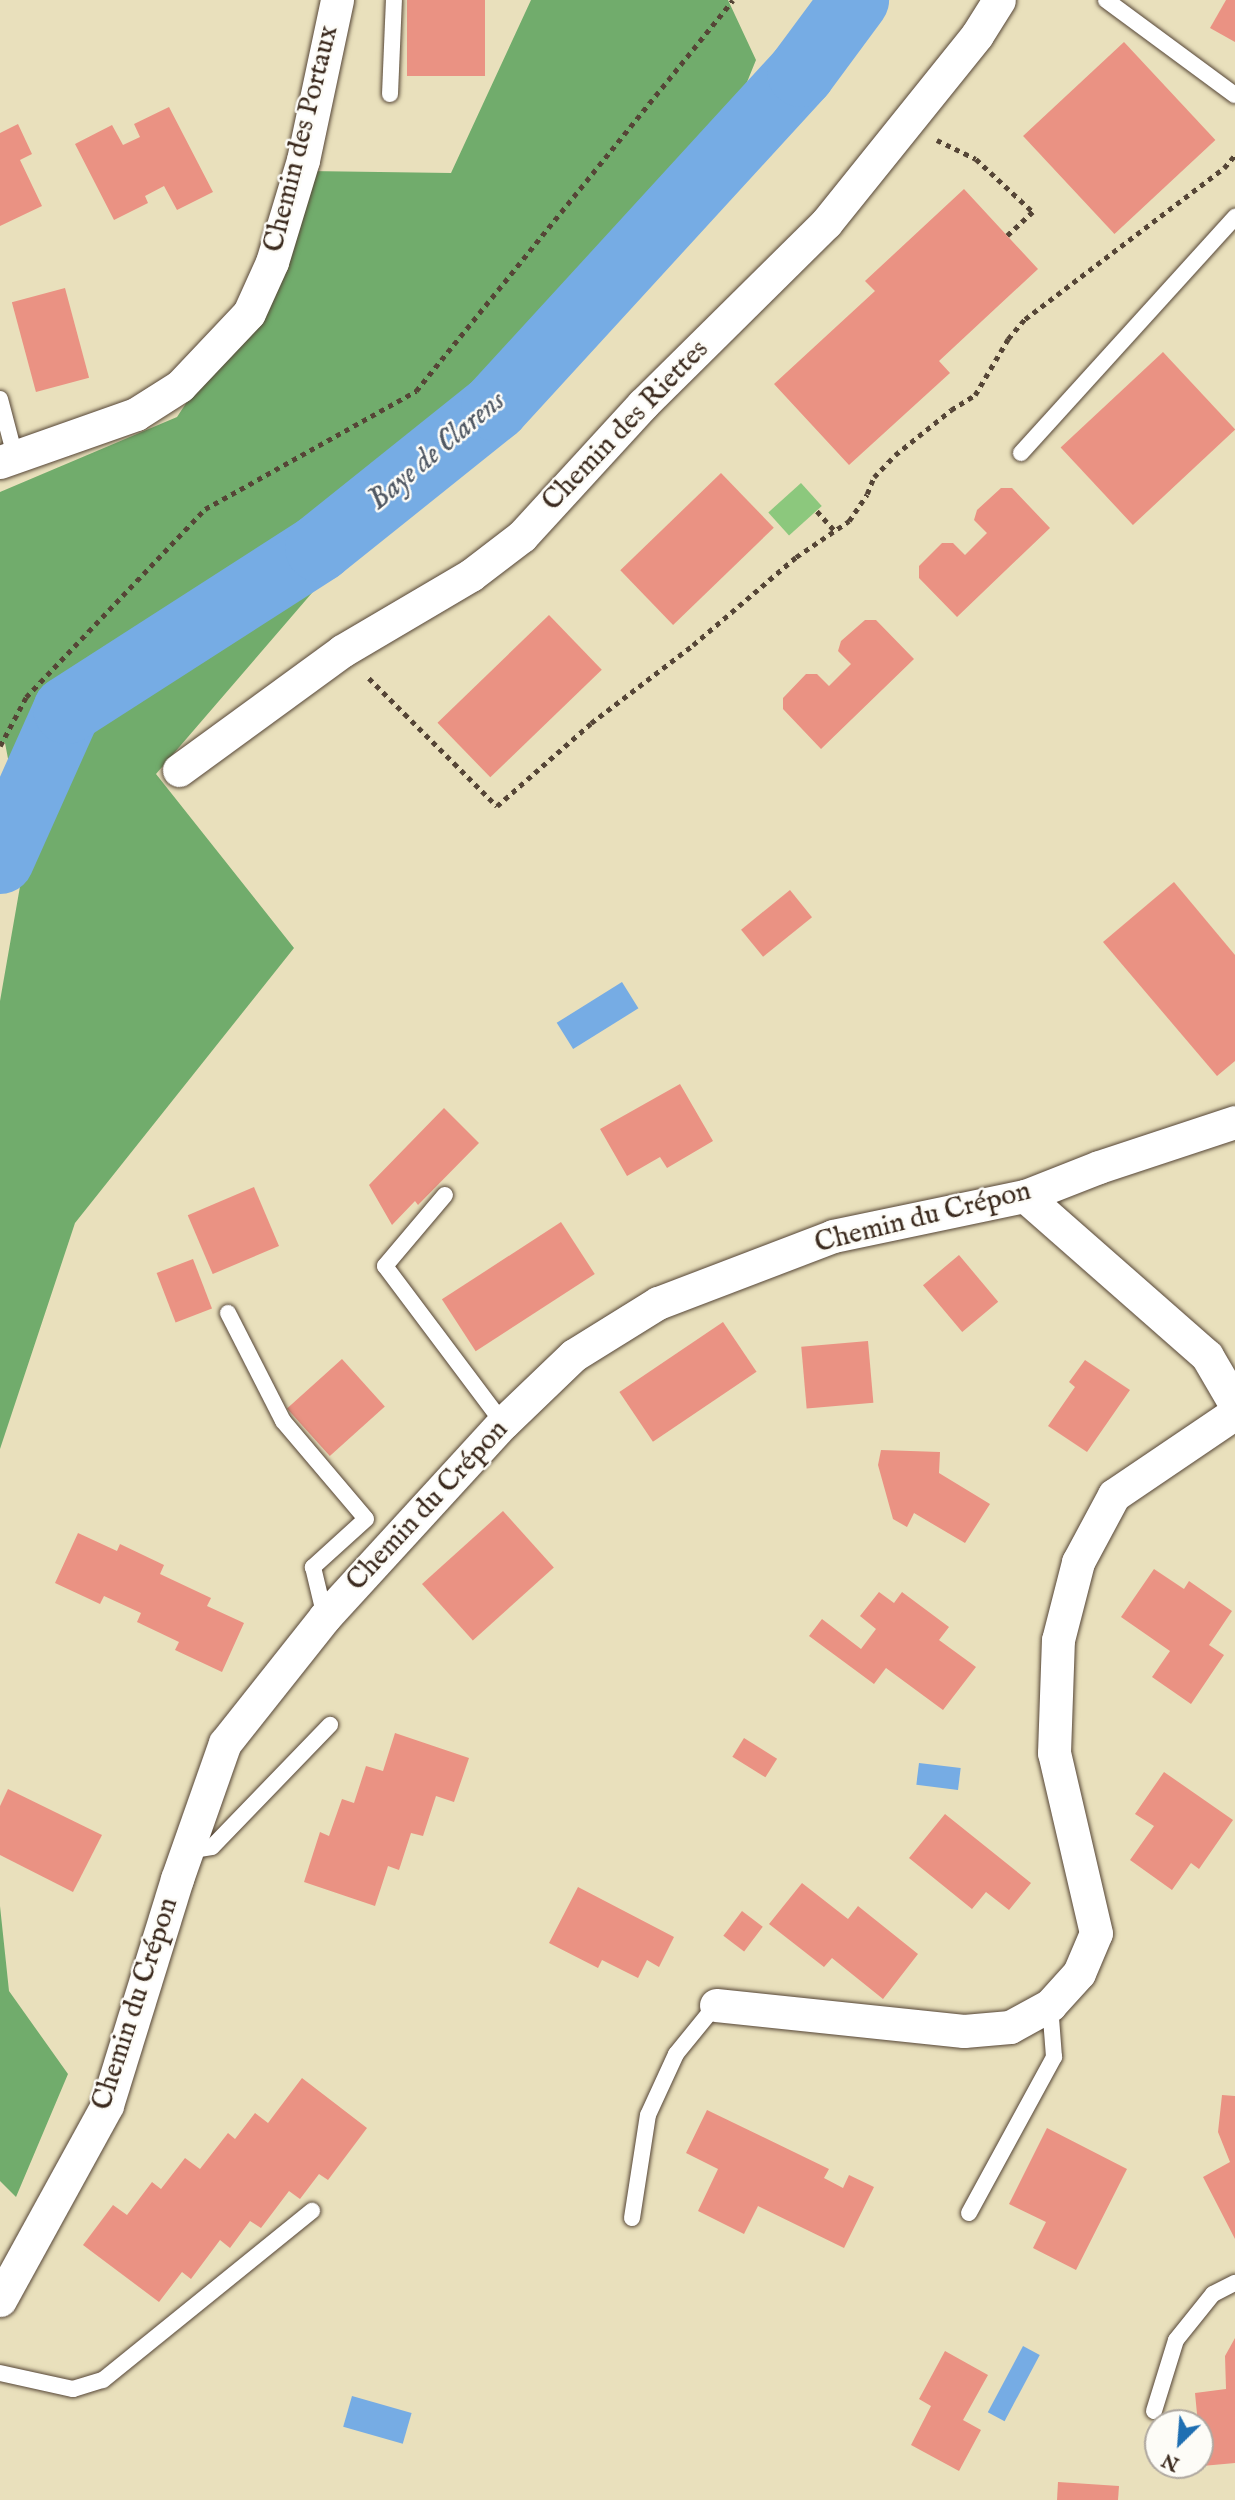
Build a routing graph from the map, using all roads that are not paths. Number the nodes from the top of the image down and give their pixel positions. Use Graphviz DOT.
graph roads {
  1 [pos="337,0"];
  2 [pos="394,0"];
  3 [pos="999,0"];
  4 [pos="1105,0"];
  5 [pos="390,94"];
  6 [pos="1235,95"];
  7 [pos="1235,217"];
  8 [pos="0,399"];
  9 [pos="1021,453"];
  10 [pos="8,459"];
  11 [pos="179,770"];
  12 [pos="1235,1122"];
  13 [pos="445,1195"];
  14 [pos="1025,1196"];
  15 [pos="228,1313"];
  16 [pos="1235,1404"];
  17 [pos="1235,1413"];
  18 [pos="503,1423"];
  19 [pos="325,1617"];
  20 [pos="330,1725"];
  21 [pos="187,1851"];
  22 [pos="716,2004"];
  23 [pos="1050,2005"];
  24 [pos="312,2211"];
  25 [pos="969,2213"];
  26 [pos="632,2218"];
  27 [pos="1235,2283"];
  28 [pos="0,2300"];
  29 [pos="0,2373"];
  30 [pos="1155,2409"];
  1 -- 10 [label="street, Chemin des Portaux"];
  2 -- 5 [label="lane"];
  3 -- 11 [label="street, Chemin des Riettes"];
  4 -- 6 [label="lane"];
  7 -- 9 [label="lane"];
  8 -- 10 [label="lane"];
  12 -- 14 [label="street, Chemin du Crépon"];
  13 -- 18 [label="lane"];
  14 -- 16 [label="street"];
  14 -- 18 [label="street, Chemin du Crépon"];
  15 -- 19 [label="lane"];
  17 -- 23 [label="street"];
  18 -- 19 [label="street, Chemin du Crépon"];
  19 -- 21 [label="street, Chemin du Crépon"];
  20 -- 21 [label="lane"];
  21 -- 28 [label="street, Chemin du Crépon"];
  22 -- 23 [label="street"];
  22 -- 26 [label="lane"];
  23 -- 25 [label="lane"];
  24 -- 29 [label="lane"];
  27 -- 30 [label="lane"];
}
